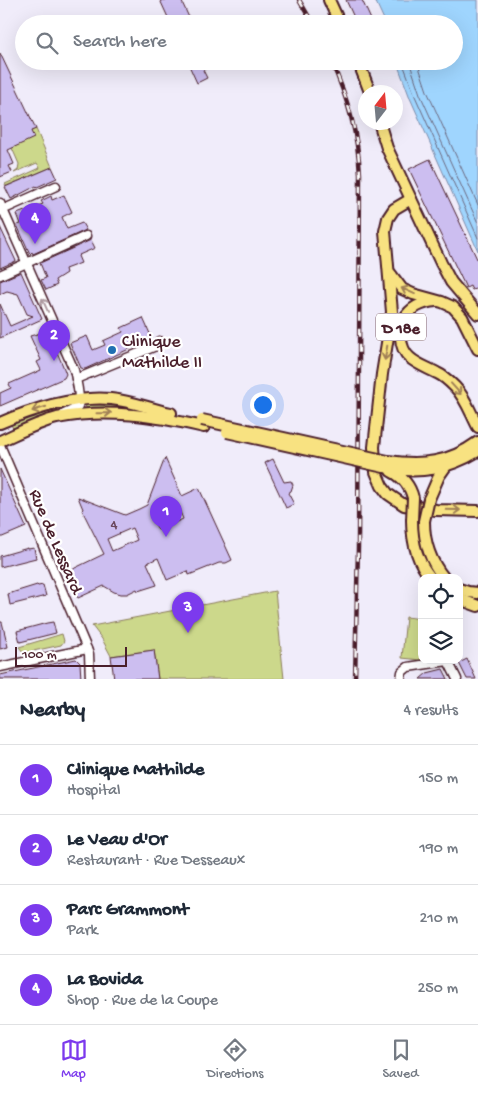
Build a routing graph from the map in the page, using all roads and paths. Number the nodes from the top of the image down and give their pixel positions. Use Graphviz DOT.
graph roads {
  1 [pos="330,0"];
  2 [pos="336,15"];
  3 [pos="361,70"];
  4 [pos="367,85"];
  5 [pos="381,130"];
  6 [pos="56,186"];
  7 [pos="412,199"];
  8 [pos="1,208"];
  9 [pos="86,236"];
  10 [pos="27,263"];
  11 [pos="389,270"];
  12 [pos="0,275"];
  13 [pos="436,301"];
  14 [pos="478,314"];
  15 [pos="159,341"];
  16 [pos="477,348"];
  17 [pos="76,379"];
  18 [pos="79,399"];
  19 [pos="55,419"];
  20 [pos="0,423"];
  21 [pos="203,424"];
  22 [pos="478,427"];
  23 [pos="0,441"];
  24 [pos="478,442"];
  25 [pos="0,446"];
  26 [pos="473,451"];
  27 [pos="446,466"];
  28 [pos="388,467"];
  29 [pos="478,511"];
  30 [pos="429,574"];
  31 [pos="441,574"];
  32 [pos="463,590"];
  33 [pos="478,593"];
  34 [pos="463,600"];
  35 [pos="478,606"];
  36 [pos="87,649"];
  37 [pos="0,667"];
  38 [pos="90,679"];
  39 [pos="401,679"];
  40 [pos="457,679"];
  1 -- 2 [label="main road"];
  3 -- 4 [label="main road"];
  5 -- 7 [label="main road"];
  6 -- 8 [label="street"];
  7 -- 11 [label="main road"];
  7 -- 14 [label="main road"];
  8 -- 10 [label="street"];
  9 -- 10 [label="street"];
  10 -- 12 [label="street"];
  17 -- 10 [label="street, one-way"];
  13 -- 11 [label="main road, one-way"];
  11 -- 29 [label="main road, one-way"];
  13 -- 16 [label="main road"];
  13 -- 22 [label="main road, D 18e, one-way"];
  15 -- 17 [label="street"];
  17 -- 18 [label="street"];
  18 -- 19 [label="street"];
  18 -- 20 [label="main road, one-way"];
  18 -- 21 [label="main road"];
  19 -- 21 [label="main road, one-way"];
  19 -- 23 [label="main road"];
  21 -- 28 [label="main road, bridge"];
  24 -- 26 [label="main road"];
  25 -- 36 [label="street, Rue de Lessard"];
  26 -- 27 [label="main road"];
  26 -- 28 [label="main road"];
  27 -- 28 [label="main road"];
  27 -- 31 [label="main road, bridge"];
  28 -- 30 [label="main road, bridge"];
  32 -- 33 [label="main road"];
  34 -- 35 [label="main road"];
  36 -- 37 [label="street"];
  36 -- 38 [label="street, Rue de Lessard"];
  39 -- 40 [label="street"];
}
